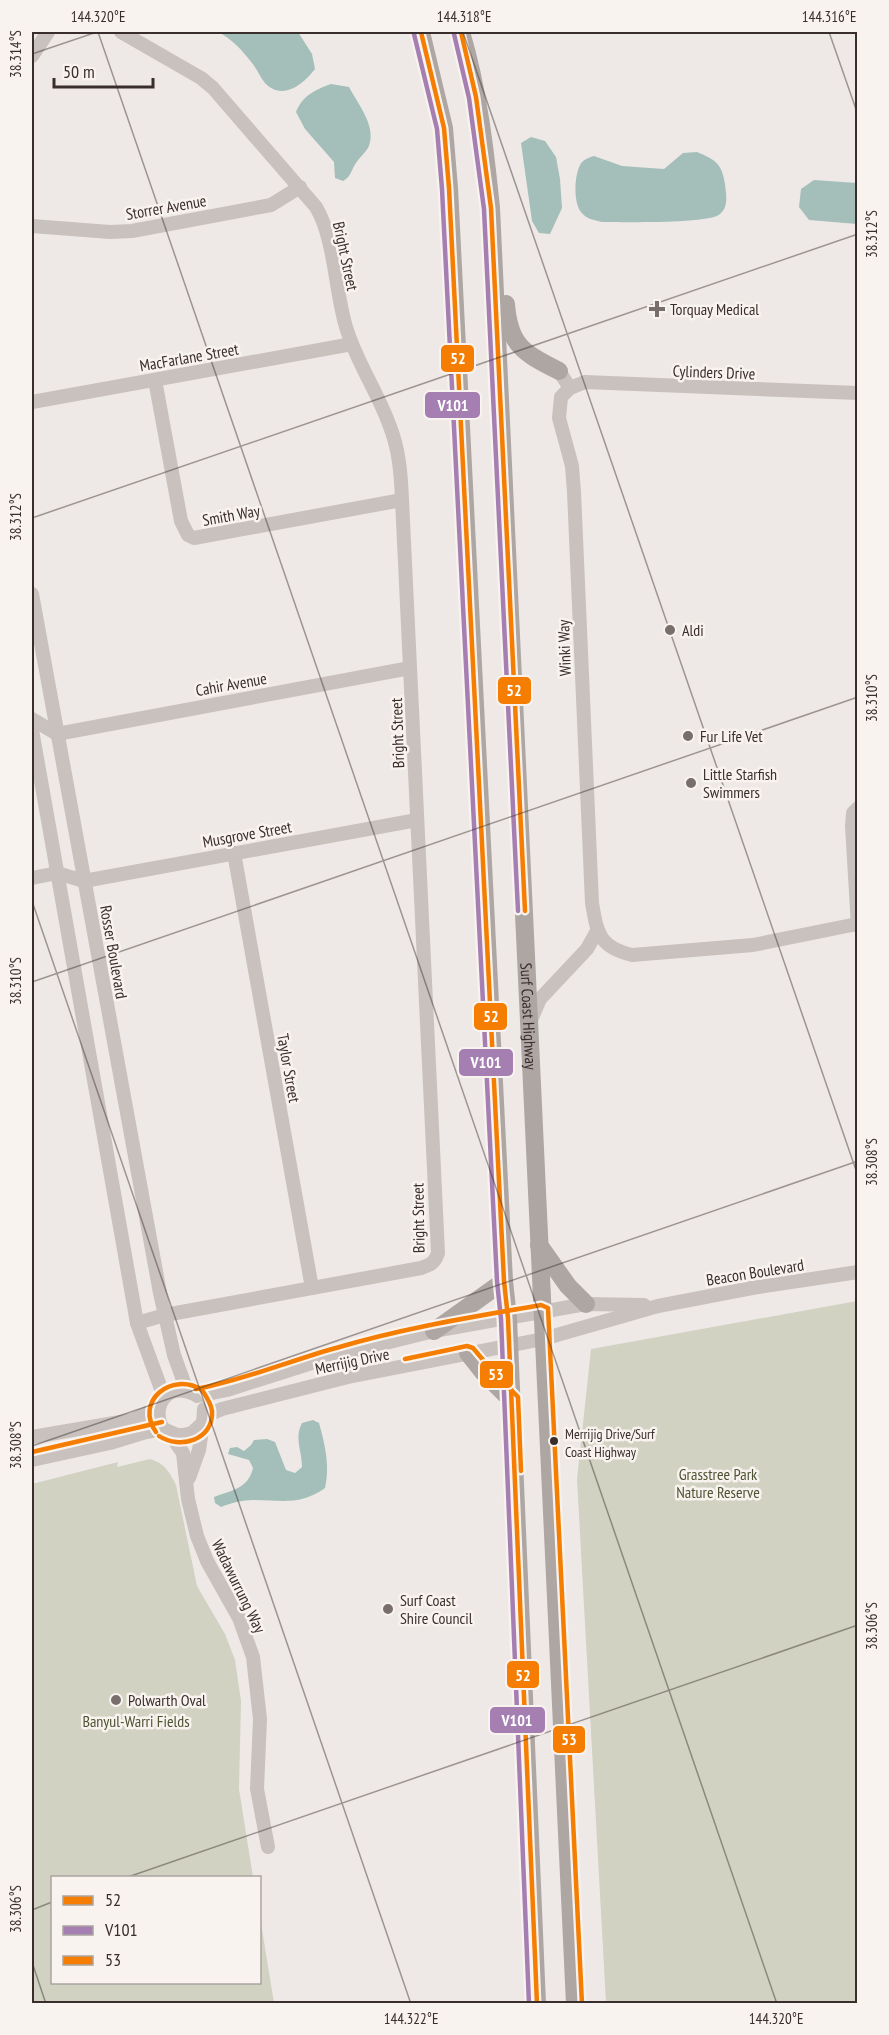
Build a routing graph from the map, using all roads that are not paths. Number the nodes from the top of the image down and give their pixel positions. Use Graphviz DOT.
graph roads {
  1 [pos="48,32"];
  2 [pos="121,32"];
  3 [pos="421,32"];
  4 [pos="461,32"];
  5 [pos="32,56"];
  6 [pos="300,187"];
  7 [pos="490,208"];
  8 [pos="32,226"];
  9 [pos="352,344"];
  10 [pos="559,371"];
  11 [pos="154,380"];
  12 [pos="570,388"];
  13 [pos="858,393"];
  14 [pos="32,402"];
  15 [pos="402,500"];
  16 [pos="32,594"];
  17 [pos="410,668"];
  18 [pos="32,719"];
  19 [pos="32,730"];
  20 [pos="57,734"];
  21 [pos="855,810"];
  22 [pos="417,820"];
  23 [pos="234,853"];
  24 [pos="57,873"];
  25 [pos="32,878"];
  26 [pos="84,881"];
  27 [pos="857,926"];
  28 [pos="597,931"];
  29 [pos="530,1021"];
  30 [pos="539,1245"];
  31 [pos="858,1272"];
  32 [pos="504,1281"];
  33 [pos="312,1288"];
  34 [pos="586,1304"];
  35 [pos="658,1306"];
  36 [pos="542,1312"];
  37 [pos="165,1316"];
  38 [pos="508,1318"];
  39 [pos="137,1323"];
  40 [pos="434,1331"];
  41 [pos="543,1339"];
  42 [pos="509,1345"];
  43 [pos="468,1353"];
  44 [pos="192,1393"];
  45 [pos="511,1400"];
  46 [pos="161,1403"];
  47 [pos="203,1419"];
  48 [pos="166,1431"];
  49 [pos="32,1437"];
  50 [pos="32,1460"];
  51 [pos="188,1483"];
  52 [pos="268,1847"];
  53 [pos="537,2004"];
  54 [pos="575,2004"];
  1 -- 5 [label="street"];
  2 -- 6 [label="street, Bright Street"];
  3 -- 32 [label="main road"];
  4 -- 7 [label="main road, Surf Coast Highway"];
  6 -- 8 [label="street, Storrer Avenue"];
  6 -- 9 [label="street, Bright Street"];
  7 -- 10 [label="main road"];
  7 -- 29 [label="main road, Surf Coast Highway"];
  9 -- 11 [label="street, MacFarlane Street"];
  9 -- 15 [label="street, Bright Street"];
  10 -- 12 [label="street"];
  11 -- 14 [label="street, MacFarlane Street"];
  11 -- 15 [label="street, Smith Way"];
  12 -- 13 [label="street, Cylinders Drive"];
  12 -- 28 [label="street, Winki Way"];
  15 -- 17 [label="street, Bright Street"];
  16 -- 20 [label="street, Rosser Boulevard"];
  17 -- 20 [label="street, Cahir Avenue"];
  17 -- 22 [label="street, Bright Street"];
  18 -- 20 [label="street"];
  19 -- 24 [label="street"];
  20 -- 26 [label="street, Rosser Boulevard"];
  21 -- 27 [label="street"];
  22 -- 23 [label="street, Musgrove Street"];
  22 -- 33 [label="street, Bright Street"];
  23 -- 26 [label="street, Musgrove Street"];
  23 -- 33 [label="street, Taylor Street"];
  24 -- 25 [label="street"];
  24 -- 26 [label="street"];
  24 -- 39 [label="street"];
  26 -- 37 [label="street, Rosser Boulevard"];
  27 -- 28 [label="street"];
  28 -- 29 [label="street"];
  29 -- 30 [label="main road, Surf Coast Highway"];
  30 -- 34 [label="main road"];
  30 -- 36 [label="main road, Surf Coast Highway"];
  31 -- 35 [label="street, Beacon Boulevard"];
  32 -- 38 [label="main road"];
  32 -- 40 [label="main road"];
  33 -- 37 [label="street, Bright Street"];
  34 -- 35 [label="street, Beacon Boulevard"];
  34 -- 36 [label="street, Beacon Boulevard"];
  35 -- 41 [label="street, Beacon Boulevard"];
  36 -- 38 [label="street, Merrijig Drive"];
  36 -- 41 [label="main road, Surf Coast Highway"];
  37 -- 39 [label="street"];
  37 -- 44 [label="street, Rosser Boulevard"];
  38 -- 40 [label="street, Merrijig Drive"];
  38 -- 42 [label="main road"];
  39 -- 46 [label="street"];
  40 -- 44 [label="street, Merrijig Drive"];
  41 -- 42 [label="street, Merrijig Drive"];
  41 -- 54 [label="main road, Surf Coast Highway"];
  42 -- 43 [label="street, Merrijig Drive"];
  42 -- 45 [label="main road"];
  43 -- 45 [label="main road"];
  43 -- 47 [label="street, Merrijig Drive"];
  44 -- 46 [label="street, Merrijig Drive"];
  44 -- 47 [label="street"];
  45 -- 53 [label="main road"];
  46 -- 48 [label="street"];
  46 -- 49 [label="street, Merrijig Drive"];
  47 -- 48 [label="street, Merrijig Drive"];
  47 -- 51 [label="street, Wadawurrung Way"];
  48 -- 50 [label="street, Merrijig Drive"];
  48 -- 51 [label="street, Wadawurrung Way"];
  51 -- 52 [label="street, Wadawurrung Way"];
}
